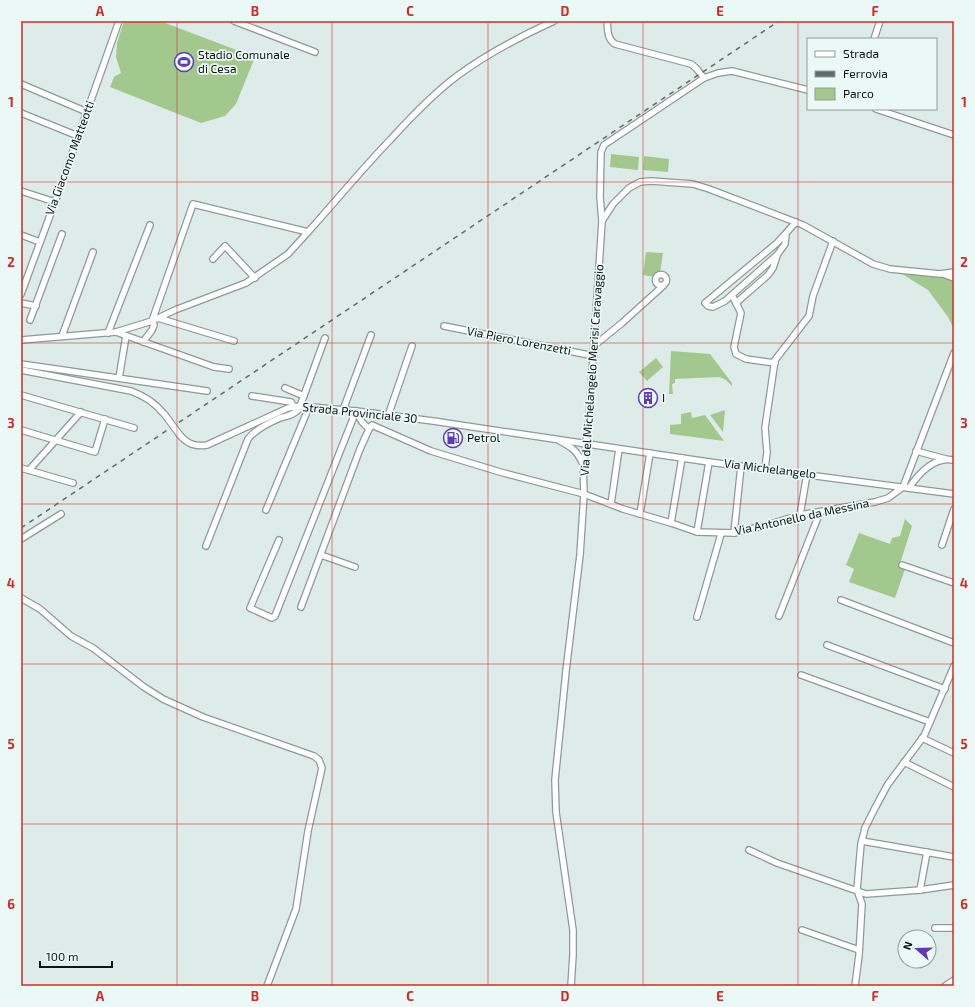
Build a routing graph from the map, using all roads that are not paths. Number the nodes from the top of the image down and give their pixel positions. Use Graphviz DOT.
graph roads {
  1 [pos="119,21"];
  2 [pos="234,21"];
  3 [pos="554,21"];
  4 [pos="608,21"];
  5 [pos="880,21"];
  6 [pos="874,38"];
  7 [pos="315,52"];
  8 [pos="704,78"];
  9 [pos="21,84"];
  10 [pos="807,90"];
  11 [pos="879,110"];
  12 [pos="87,112"];
  13 [pos="21,113"];
  14 [pos="954,135"];
  15 [pos="78,136"];
  16 [pos="21,191"];
  17 [pos="55,202"];
  18 [pos="602,221"];
  19 [pos="796,222"];
  20 [pos="150,225"];
  21 [pos="308,232"];
  22 [pos="62,234"];
  23 [pos="786,234"];
  24 [pos="21,235"];
  25 [pos="833,241"];
  26 [pos="40,242"];
  27 [pos="93,252"];
  28 [pos="777,255"];
  29 [pos="213,259"];
  30 [pos="954,272"];
  31 [pos="940,274"];
  32 [pos="255,278"];
  33 [pos="954,278"];
  34 [pos="663,286"];
  35 [pos="21,294"];
  36 [pos="732,294"];
  37 [pos="736,302"];
  38 [pos="21,303"];
  39 [pos="36,306"];
  40 [pos="30,320"];
  41 [pos="155,320"];
  42 [pos="444,326"];
  43 [pos="116,332"];
  44 [pos="108,333"];
  45 [pos="371,335"];
  46 [pos="62,336"];
  47 [pos="126,336"];
  48 [pos="325,338"];
  49 [pos="21,340"];
  50 [pos="234,341"];
  51 [pos="143,342"];
  52 [pos="595,345"];
  53 [pos="412,346"];
  54 [pos="954,353"];
  55 [pos="594,356"];
  56 [pos="775,363"];
  57 [pos="21,364"];
  58 [pos="229,368"];
  59 [pos="21,370"];
  60 [pos="119,378"];
  61 [pos="285,388"];
  62 [pos="207,391"];
  63 [pos="21,395"];
  64 [pos="252,396"];
  65 [pos="304,396"];
  66 [pos="297,406"];
  67 [pos="309,407"];
  68 [pos="343,410"];
  69 [pos="356,411"];
  70 [pos="81,412"];
  71 [pos="388,416"];
  72 [pos="105,419"];
  73 [pos="134,428"];
  74 [pos="369,429"];
  75 [pos="21,430"];
  76 [pos="56,440"];
  77 [pos="558,440"];
  78 [pos="586,444"];
  79 [pos="619,448"];
  80 [pos="916,451"];
  81 [pos="650,453"];
  82 [pos="682,458"];
  83 [pos="951,460"];
  84 [pos="709,462"];
  85 [pos="583,465"];
  86 [pos="741,466"];
  87 [pos="21,468"];
  88 [pos="765,469"];
  89 [pos="29,470"];
  90 [pos="806,474"];
  91 [pos="74,483"];
  92 [pos="903,487"];
  93 [pos="909,488"];
  94 [pos="584,494"];
  95 [pos="954,494"];
  96 [pos="611,504"];
  97 [pos="954,509"];
  98 [pos="266,510"];
  99 [pos="820,512"];
  100 [pos="61,514"];
  101 [pos="640,514"];
  102 [pos="800,515"];
  103 [pos="671,523"];
  104 [pos="697,532"];
  105 [pos="734,533"];
  106 [pos="721,534"];
  107 [pos="21,539"];
  108 [pos="279,540"];
  109 [pos="942,545"];
  110 [pos="206,546"];
  111 [pos="321,555"];
  112 [pos="902,565"];
  113 [pos="355,567"];
  114 [pos="954,583"];
  115 [pos="21,598"];
  116 [pos="841,600"];
  117 [pos="301,607"];
  118 [pos="778,616"];
  119 [pos="697,617"];
  120 [pos="954,643"];
  121 [pos="827,645"];
  122 [pos="954,666"];
  123 [pos="801,675"];
  124 [pos="945,689"];
  125 [pos="930,722"];
  126 [pos="922,738"];
  127 [pos="954,753"];
  128 [pos="904,762"];
  129 [pos="954,787"];
  130 [pos="862,841"];
  131 [pos="749,850"];
  132 [pos="927,852"];
  133 [pos="954,857"];
  134 [pos="954,885"];
  135 [pos="857,890"];
  136 [pos="920,890"];
  137 [pos="935,928"];
  138 [pos="954,928"];
  139 [pos="802,930"];
  140 [pos="859,950"];
  141 [pos="954,980"];
  142 [pos="267,986"];
  143 [pos="571,986"];
  144 [pos="855,986"];
  145 [pos="945,986"];
  1 -- 12 [label="street, Via Giacomo Matteotti"];
  2 -- 7 [label="street"];
  3 -- 21 [label="street"];
  4 -- 8 [label="street"];
  5 -- 6 [label="street"];
  8 -- 10 [label="street"];
  8 -- 18 [label="street"];
  9 -- 12 [label="street"];
  11 -- 14 [label="street"];
  12 -- 15 [label="street, Via Giacomo Matteotti"];
  13 -- 15 [label="street"];
  15 -- 17 [label="street, Via Giacomo Matteotti"];
  16 -- 17 [label="street"];
  17 -- 26 [label="street, Via Giacomo Matteotti"];
  18 -- 19 [label="street, Via del Michelangelo Merisi Caravaggio"];
  18 -- 52 [label="street, Via del Michelangelo Merisi Caravaggio"];
  19 -- 23 [label="street"];
  19 -- 25 [label="street, Via del Michelangelo Merisi Caravaggio"];
  20 -- 44 [label="street"];
  21 -- 32 [label="street"];
  21 -- 41 [label="street"];
  22 -- 39 [label="street"];
  23 -- 28 [label="street"];
  23 -- 36 [label="street"];
  24 -- 26 [label="street"];
  25 -- 31 [label="street, Via del Michelangelo Merisi Caravaggio"];
  25 -- 56 [label="street"];
  26 -- 35 [label="street, Via Giacomo Matteotti"];
  27 -- 46 [label="street"];
  28 -- 36 [label="street"];
  28 -- 37 [label="street"];
  29 -- 32 [label="street"];
  30 -- 31 [label="street, Via del Michelangelo Merisi Caravaggio"];
  31 -- 33 [label="street, Via del Michelangelo Merisi Caravaggio"];
  32 -- 41 [label="street"];
  34 -- 52 [label="street"];
  36 -- 37 [label="street"];
  37 -- 56 [label="street"];
  38 -- 39 [label="street"];
  39 -- 40 [label="street"];
  41 -- 43 [label="street"];
  41 -- 50 [label="street"];
  41 -- 51 [label="street"];
  42 -- 55 [label="street, Via Piero Lorenzetti"];
  43 -- 44 [label="street"];
  43 -- 47 [label="street"];
  44 -- 46 [label="street"];
  45 -- 68 [label="street"];
  46 -- 49 [label="street"];
  47 -- 51 [label="street"];
  47 -- 60 [label="street"];
  48 -- 65 [label="street"];
  51 -- 58 [label="street"];
  52 -- 55 [label="street, Via del Michelangelo Merisi Caravaggio"];
  53 -- 71 [label="street"];
  54 -- 80 [label="street"];
  55 -- 78 [label="street, Via del Michelangelo Merisi Caravaggio"];
  56 -- 88 [label="street"];
  57 -- 60 [label="street"];
  59 -- 66 [label="street, Strada Provinciale 30, bridge"];
  60 -- 62 [label="street"];
  61 -- 65 [label="street"];
  63 -- 70 [label="street"];
  64 -- 66 [label="street"];
  65 -- 66 [label="street"];
  66 -- 67 [label="street, Strada Provinciale 30"];
  66 -- 110 [label="street"];
  67 -- 68 [label="street, Strada Provinciale 30"];
  67 -- 98 [label="street"];
  68 -- 69 [label="street, Strada Provinciale 30"];
  69 -- 71 [label="street, Strada Provinciale 30"];
  69 -- 74 [label="street"];
  69 -- 108 [label="street"];
  70 -- 72 [label="street"];
  70 -- 76 [label="street"];
  71 -- 77 [label="street, Strada Provinciale 30"];
  72 -- 73 [label="street"];
  72 -- 76 [label="street"];
  74 -- 94 [label="street, Via Antonello da Messina"];
  74 -- 111 [label="street"];
  75 -- 76 [label="street"];
  76 -- 89 [label="street"];
  77 -- 78 [label="street, Strada Provinciale 30"];
  77 -- 85 [label="street"];
  78 -- 79 [label="street, Via Michelangelo"];
  78 -- 85 [label="street, Via del Michelangelo Merisi Caravaggio"];
  79 -- 81 [label="street, Via Michelangelo"];
  79 -- 96 [label="street"];
  80 -- 83 [label="street"];
  80 -- 92 [label="street"];
  81 -- 82 [label="street, Via Michelangelo"];
  81 -- 101 [label="street"];
  82 -- 84 [label="street, Via Michelangelo"];
  82 -- 103 [label="street"];
  83 -- 93 [label="street"];
  84 -- 86 [label="street, Via Michelangelo"];
  84 -- 104 [label="street"];
  85 -- 94 [label="street, Via del Michelangelo Merisi Caravaggio"];
  86 -- 88 [label="street, Via Michelangelo"];
  86 -- 105 [label="street"];
  87 -- 89 [label="street"];
  88 -- 90 [label="street, Via Michelangelo"];
  89 -- 91 [label="street"];
  90 -- 92 [label="street, Via Michelangelo"];
  90 -- 102 [label="street"];
  92 -- 93 [label="street, Via Michelangelo"];
  92 -- 99 [label="street, Via Antonello da Messina"];
  93 -- 95 [label="street, Via Michelangelo"];
  94 -- 96 [label="street, Via Antonello da Messina"];
  94 -- 143 [label="street, Via del Michelangelo Merisi Caravaggio"];
  96 -- 101 [label="street, Via Antonello da Messina"];
  97 -- 109 [label="street"];
  99 -- 102 [label="street, Via Antonello da Messina"];
  99 -- 118 [label="street"];
  100 -- 107 [label="street"];
  101 -- 103 [label="street, Via Antonello da Messina"];
  102 -- 105 [label="street, Via Antonello da Messina"];
  103 -- 104 [label="street, Via Antonello da Messina"];
  104 -- 106 [label="street, Via Antonello da Messina"];
  105 -- 106 [label="street, Via Antonello da Messina"];
  106 -- 119 [label="street"];
  111 -- 113 [label="street"];
  111 -- 117 [label="street"];
  112 -- 114 [label="street"];
  115 -- 142 [label="street"];
  116 -- 120 [label="street"];
  121 -- 124 [label="street"];
  122 -- 124 [label="street"];
  123 -- 125 [label="street"];
  124 -- 125 [label="street"];
  125 -- 126 [label="street"];
  126 -- 127 [label="street"];
  126 -- 128 [label="street"];
  128 -- 129 [label="street"];
  128 -- 130 [label="street"];
  130 -- 132 [label="street"];
  130 -- 135 [label="street"];
  131 -- 135 [label="street"];
  132 -- 133 [label="street"];
  132 -- 136 [label="street"];
  134 -- 136 [label="street"];
  135 -- 136 [label="street"];
  135 -- 140 [label="street"];
  137 -- 138 [label="street"];
  139 -- 140 [label="street"];
  140 -- 144 [label="street"];
  141 -- 145 [label="street"];
}
